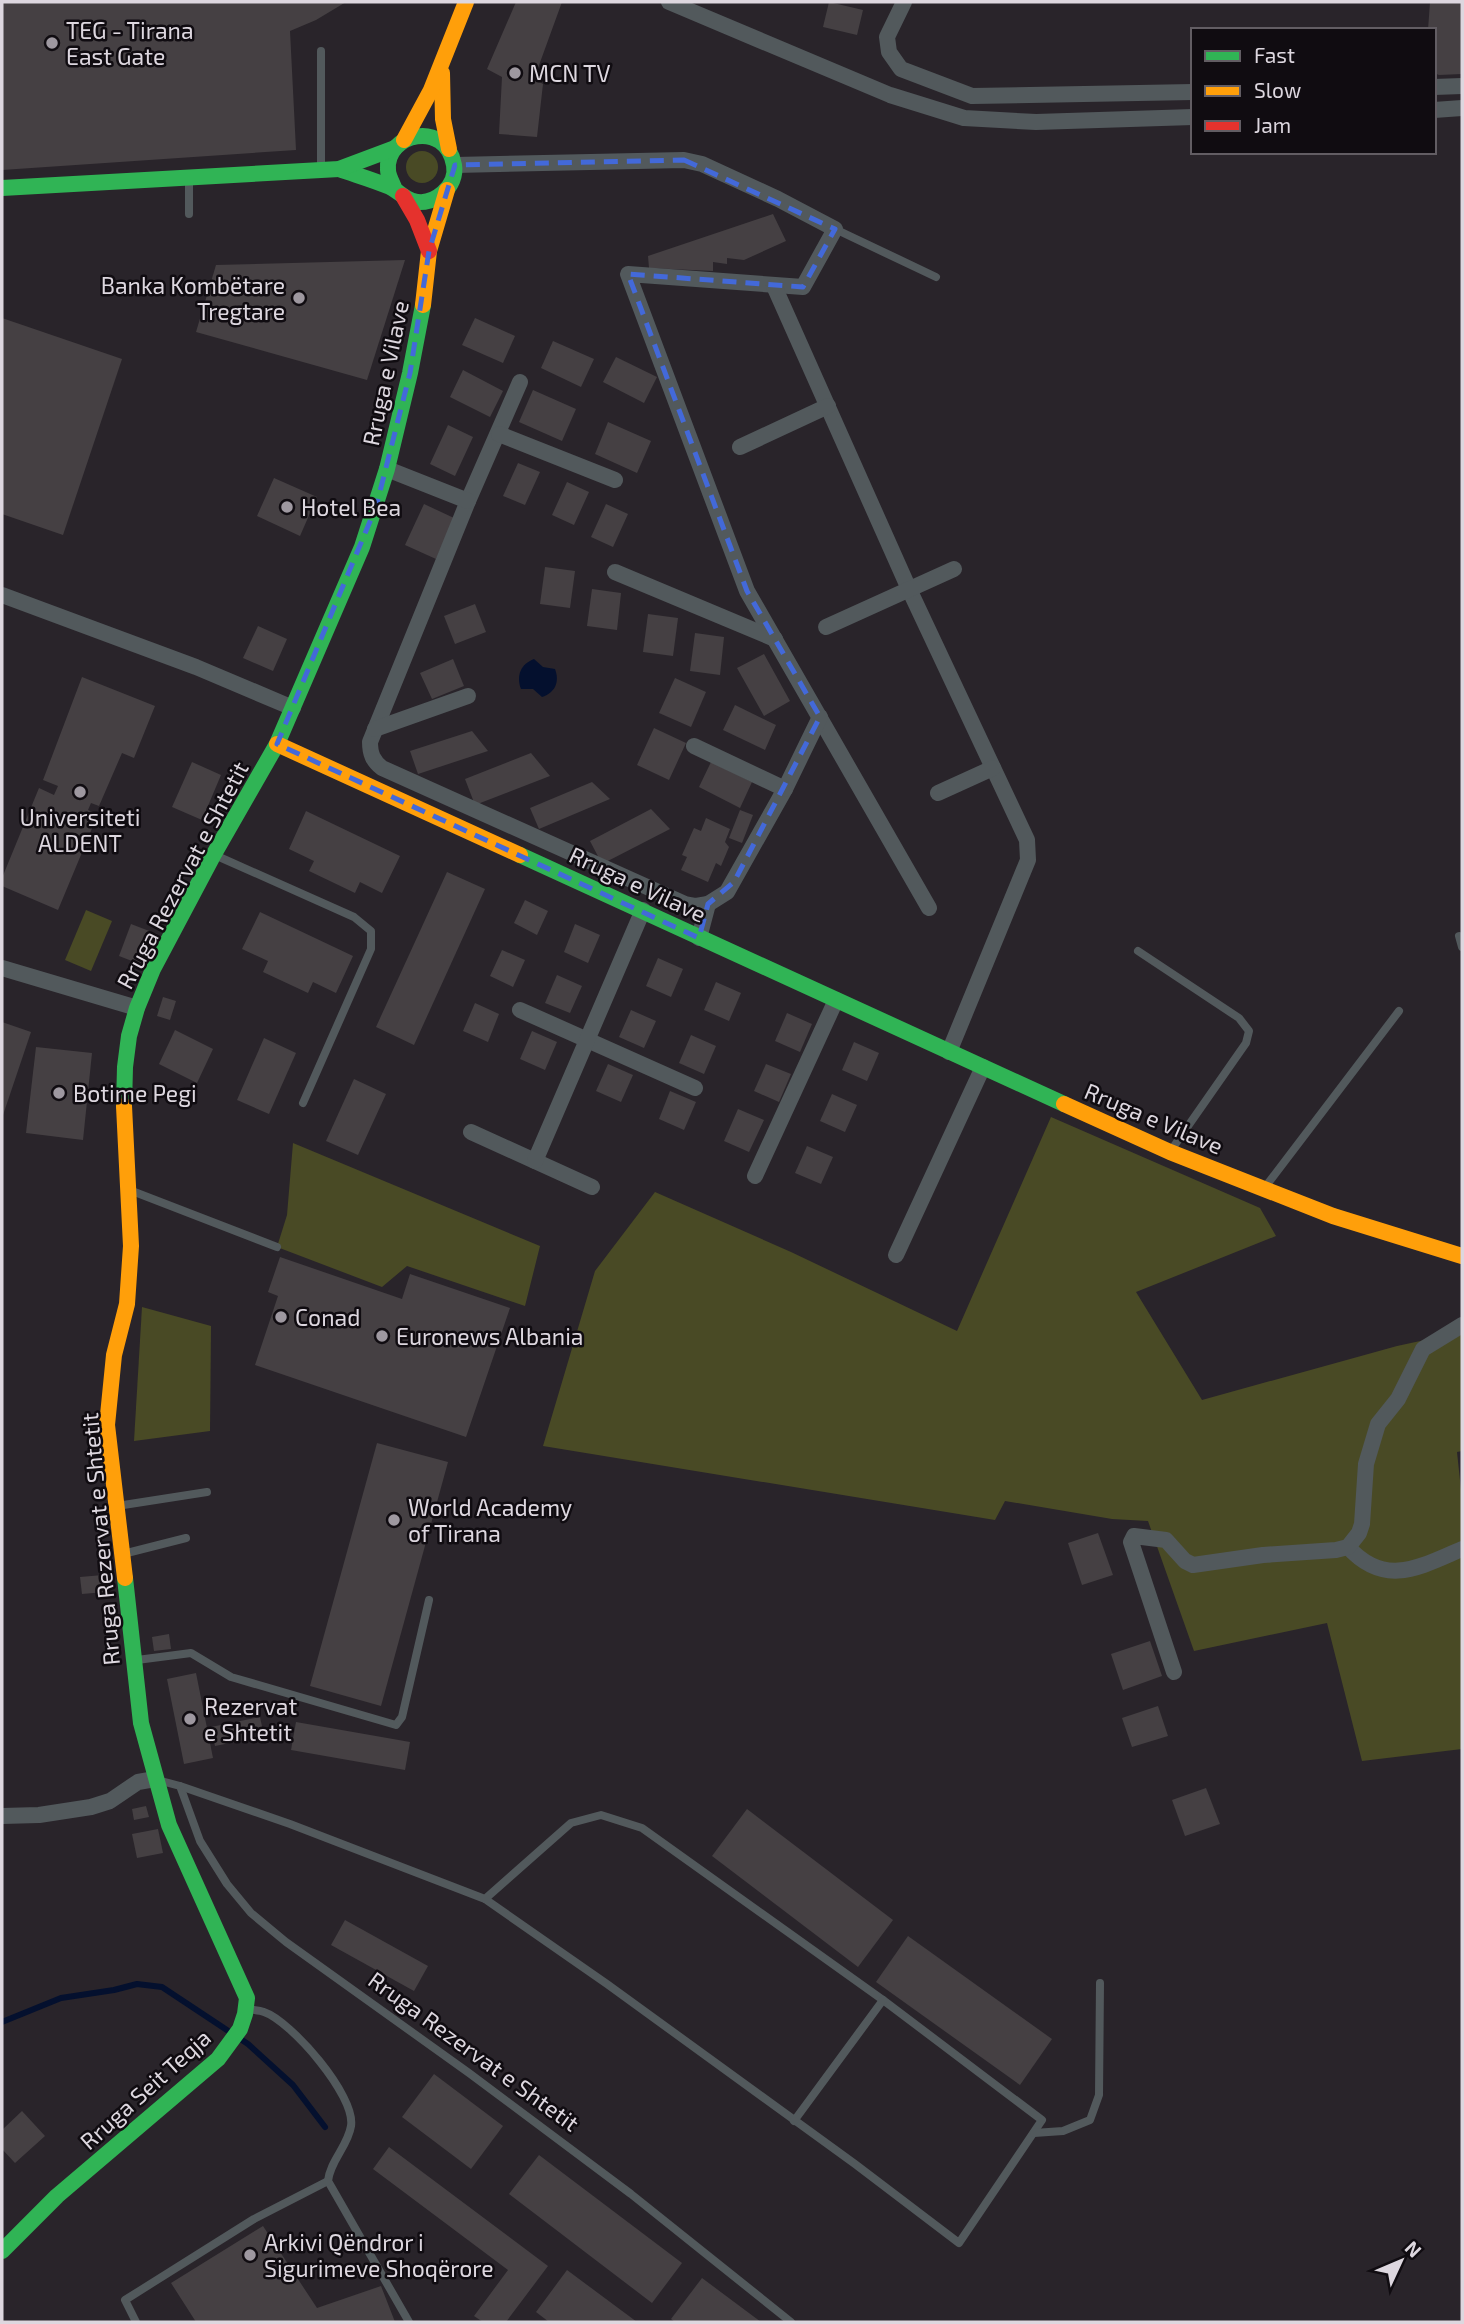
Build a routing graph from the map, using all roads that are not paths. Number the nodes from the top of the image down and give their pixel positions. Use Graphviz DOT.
graph roads {
  1 [pos="466,2"];
  2 [pos="669,2"];
  3 [pos="904,2"];
  4 [pos="321,51"];
  5 [pos="442,66"];
  6 [pos="901,69"];
  7 [pos="1462,86"];
  8 [pos="1436,87"];
  9 [pos="1191,92"];
  10 [pos="890,95"];
  11 [pos="1462,108"];
  12 [pos="1436,110"];
  13 [pos="1191,117"];
  14 [pos="399,144"];
  15 [pos="449,149"];
  16 [pos="455,165"];
  17 [pos="339,169"];
  18 [pos="321,170"];
  19 [pos="189,176"];
  20 [pos="2,188"];
  21 [pos="447,190"];
  22 [pos="399,193"];
  23 [pos="189,214"];
  24 [pos="835,229"];
  25 [pos="429,251"];
  26 [pos="936,277"];
  27 [pos="774,286"];
  28 [pos="520,382"];
  29 [pos="828,406"];
  30 [pos="499,434"];
  31 [pos="740,447"];
  32 [pos="387,469"];
  33 [pos="615,480"];
  34 [pos="468,501"];
  35 [pos="954,569"];
  36 [pos="615,572"];
  37 [pos="909,589"];
  38 [pos="2,595"];
  39 [pos="826,627"];
  40 [pos="775,639"];
  41 [pos="468,696"];
  42 [pos="293,708"];
  43 [pos="820,717"];
  44 [pos="375,729"];
  45 [pos="277,744"];
  46 [pos="694,746"];
  47 [pos="993,768"];
  48 [pos="785,789"];
  49 [pos="938,793"];
  50 [pos="214,855"];
  51 [pos="708,904"];
  52 [pos="929,908"];
  53 [pos="643,910"];
  54 [pos="1459,936"];
  55 [pos="699,938"];
  56 [pos="1462,947"];
  57 [pos="1138,951"];
  58 [pos="2,968"];
  59 [pos="836,1000"];
  60 [pos="137,1008"];
  61 [pos="520,1010"];
  62 [pos="1399,1012"];
  63 [pos="588,1041"];
  64 [pos="949,1052"];
  65 [pos="983,1067"];
  66 [pos="695,1088"];
  67 [pos="303,1103"];
  68 [pos="471,1132"];
  69 [pos="1170,1152"];
  70 [pos="535,1161"];
  71 [pos="755,1176"];
  72 [pos="592,1187"];
  73 [pos="1264,1188"];
  74 [pos="129,1190"];
  75 [pos="277,1247"];
  76 [pos="896,1255"];
  77 [pos="1462,1256"];
  78 [pos="1462,1325"];
  79 [pos="207,1492"];
  80 [pos="116,1506"];
  81 [pos="186,1538"];
  82 [pos="1348,1547"];
  83 [pos="1462,1549"];
  84 [pos="120,1555"];
  85 [pos="429,1600"];
  86 [pos="134,1661"];
  87 [pos="1174,1672"];
  88 [pos="155,1779"];
  89 [pos="176,1785"];
  90 [pos="2,1816"];
  91 [pos="485,1899"];
  92 [pos="1100,1983"];
  93 [pos="883,2000"];
  94 [pos="246,2012"];
  95 [pos="794,2121"];
  96 [pos="1034,2133"];
  97 [pos="328,2181"];
  98 [pos="2,2251"];
  99 [pos="136,2322"];
  100 [pos="408,2322"];
  101 [pos="791,2322"];
  1 -- 5 [label="street"];
  2 -- 10 [label="street"];
  3 -- 6 [label="street"];
  4 -- 18 [label="lane"];
  5 -- 14 [label="street"];
  5 -- 15 [label="street"];
  6 -- 9 [label="street"];
  6 -- 10 [label="street"];
  7 -- 8 [label="street"];
  10 -- 13 [label="street"];
  11 -- 12 [label="street"];
  14 -- 15 [label="street"];
  14 -- 17 [label="street"];
  14 -- 22 [label="street"];
  15 -- 16 [label="street"];
  16 -- 21 [label="street"];
  16 -- 24 [label="street"];
  17 -- 18 [label="street"];
  17 -- 22 [label="street"];
  18 -- 19 [label="street"];
  19 -- 20 [label="street"];
  19 -- 23 [label="lane"];
  21 -- 22 [label="street"];
  21 -- 25 [label="street, Rruga e Vilave"];
  22 -- 25 [label="street, Rruga e Vilave"];
  24 -- 26 [label="lane"];
  24 -- 27 [label="street"];
  25 -- 32 [label="street, Rruga e Vilave"];
  27 -- 29 [label="street"];
  27 -- 40 [label="street"];
  28 -- 30 [label="street"];
  29 -- 31 [label="street"];
  29 -- 37 [label="street"];
  30 -- 33 [label="street"];
  30 -- 34 [label="street"];
  32 -- 34 [label="street"];
  32 -- 42 [label="street, Rruga e Vilave"];
  34 -- 44 [label="street"];
  35 -- 37 [label="street"];
  36 -- 40 [label="street"];
  37 -- 39 [label="street"];
  37 -- 47 [label="street"];
  38 -- 42 [label="street"];
  40 -- 43 [label="street"];
  41 -- 44 [label="street"];
  42 -- 45 [label="street, Rruga e Vilave"];
  43 -- 48 [label="street"];
  43 -- 52 [label="street"];
  44 -- 51 [label="street"];
  45 -- 50 [label="street, Rruga Rezervat e Shtetit"];
  45 -- 53 [label="street, Rruga e Vilave"];
  46 -- 48 [label="street"];
  47 -- 49 [label="street"];
  47 -- 64 [label="street"];
  48 -- 51 [label="street"];
  50 -- 60 [label="street, Rruga Rezervat e Shtetit"];
  50 -- 67 [label="lane"];
  51 -- 55 [label="street"];
  53 -- 55 [label="street, Rruga e Vilave"];
  53 -- 63 [label="street"];
  54 -- 56 [label="lane"];
  55 -- 59 [label="street, Rruga e Vilave"];
  57 -- 69 [label="lane"];
  58 -- 60 [label="street"];
  59 -- 64 [label="street, Rruga e Vilave"];
  59 -- 71 [label="street"];
  60 -- 74 [label="street, Rruga Rezervat e Shtetit"];
  61 -- 63 [label="street"];
  62 -- 73 [label="lane"];
  63 -- 66 [label="street"];
  63 -- 70 [label="street"];
  64 -- 65 [label="street, Rruga e Vilave"];
  65 -- 69 [label="street, Rruga e Vilave"];
  65 -- 76 [label="street"];
  68 -- 70 [label="street"];
  69 -- 73 [label="street, Rruga e Vilave"];
  70 -- 72 [label="street"];
  73 -- 77 [label="street, Rruga e Vilave"];
  74 -- 75 [label="lane"];
  74 -- 80 [label="street, Rruga Rezervat e Shtetit"];
  78 -- 82 [label="street"];
  79 -- 80 [label="lane"];
  80 -- 84 [label="street, Rruga Rezervat e Shtetit"];
  81 -- 84 [label="lane"];
  82 -- 83 [label="street"];
  82 -- 87 [label="street"];
  84 -- 86 [label="street, Rruga Rezervat e Shtetit"];
  85 -- 86 [label="lane"];
  86 -- 88 [label="street, Rruga Rezervat e Shtetit"];
  88 -- 89 [label="lane"];
  88 -- 90 [label="street"];
  88 -- 94 [label="street"];
  89 -- 91 [label="lane"];
  89 -- 101 [label="lane, Rruga Rezervat e Shtetit"];
  91 -- 93 [label="lane"];
  91 -- 95 [label="lane"];
  92 -- 96 [label="lane"];
  93 -- 95 [label="lane"];
  93 -- 96 [label="lane"];
  94 -- 97 [label="lane"];
  94 -- 98 [label="street, Rruga Seit Teqja"];
  95 -- 96 [label="lane"];
  97 -- 99 [label="lane"];
  97 -- 100 [label="lane"];
}
